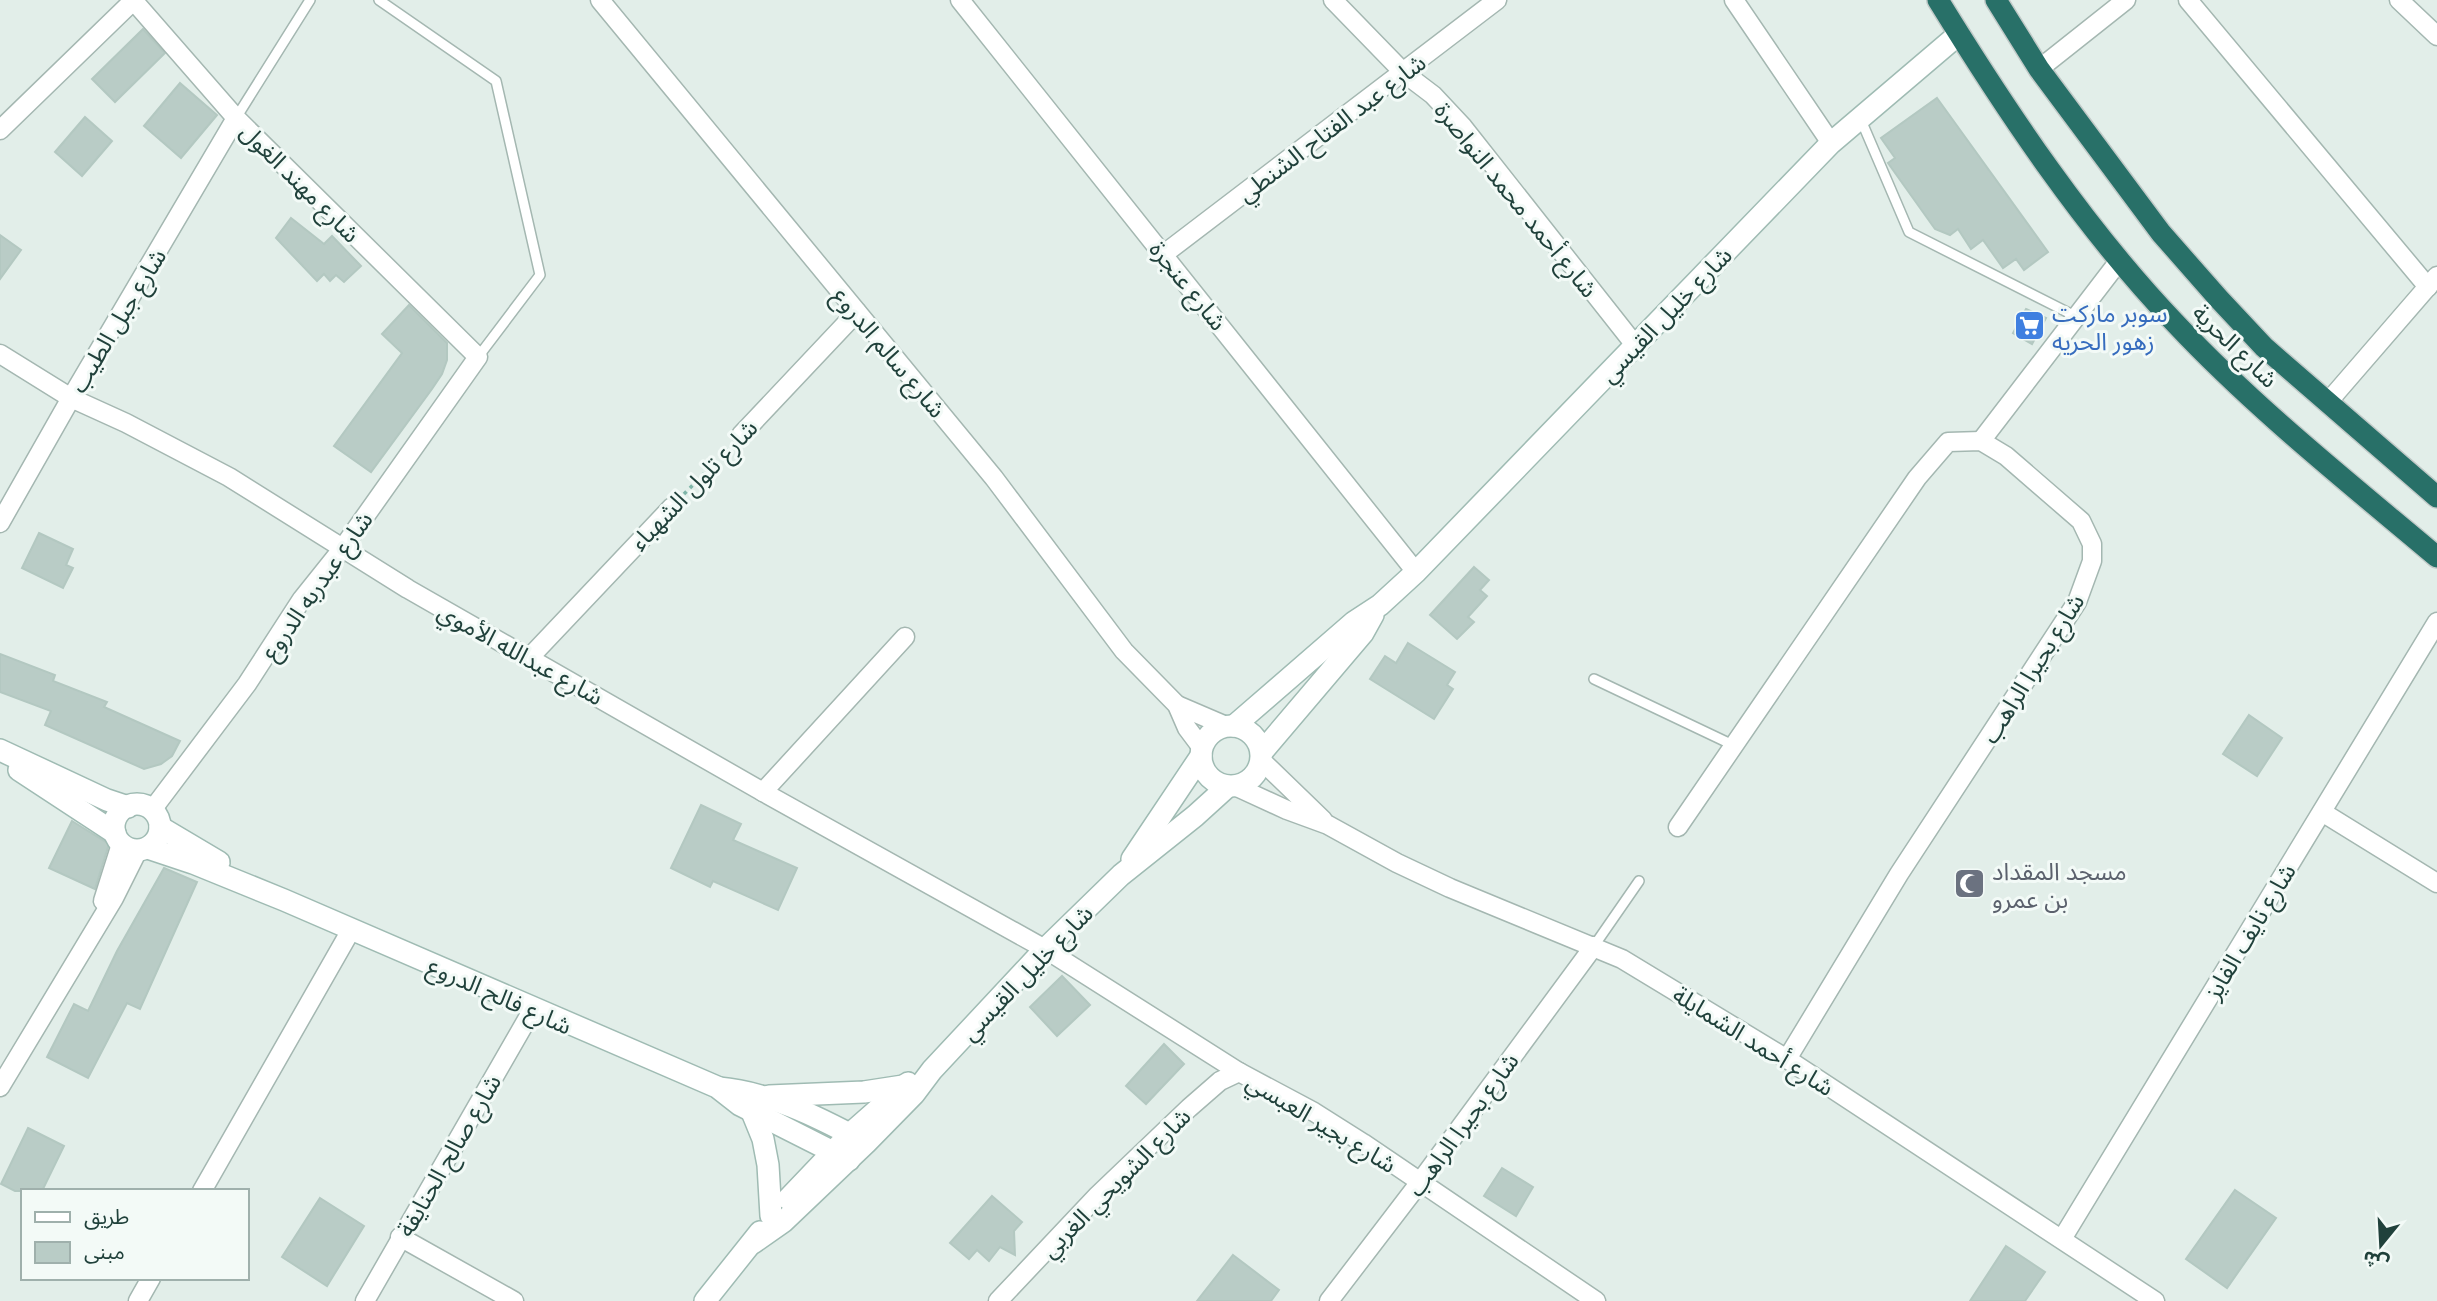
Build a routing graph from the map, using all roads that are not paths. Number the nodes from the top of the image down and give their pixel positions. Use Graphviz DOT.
graph roads {
  1 [pos="133,0"];
  2 [pos="310,0"];
  3 [pos="379,0"];
  4 [pos="600,0"];
  5 [pos="960,0"];
  6 [pos="1333,0"];
  7 [pos="1497,0"];
  8 [pos="1734,0"];
  9 [pos="1938,0"];
  10 [pos="1996,0"];
  11 [pos="2126,0"];
  12 [pos="2188,0"];
  13 [pos="2399,0"];
  14 [pos="1959,34"];
  15 [pos="2437,36"];
  16 [pos="2039,69"];
  17 [pos="1404,73"];
  18 [pos="236,118"];
  19 [pos="1861,118"];
  20 [pos="0,130"];
  21 [pos="1832,143"];
  22 [pos="1164,254"];
  23 [pos="2119,261"];
  24 [pos="2432,281"];
  25 [pos="857,312"];
  26 [pos="2077,317"];
  27 [pos="1634,345"];
  28 [pos="0,354"];
  29 [pos="478,357"];
  30 [pos="71,398"];
  31 [pos="2328,402"];
  32 [pos="741,435"];
  33 [pos="1982,441"];
  34 [pos="2437,497"];
  35 [pos="672,507"];
  36 [pos="0,523"];
  37 [pos="342,549"];
  38 [pos="2437,557"];
  39 [pos="1416,572"];
  40 [pos="1380,605"];
  41 [pos="2437,622"];
  42 [pos="905,637"];
  43 [pos="530,657"];
  44 [pos="1594,679"];
  45 [pos="1177,705"];
  46 [pos="1230,726"];
  47 [pos="1735,746"];
  48 [pos="0,750"];
  49 [pos="1201,752"];
  50 [pos="0,757"];
  51 [pos="1262,757"];
  52 [pos="1232,787"];
  53 [pos="763,792"];
  54 [pos="128,807"];
  55 [pos="2322,812"];
  56 [pos="156,819"];
  57 [pos="1328,825"];
  58 [pos="1678,827"];
  59 [pos="131,844"];
  60 [pos="1121,875"];
  61 [pos="1639,881"];
  62 [pos="2437,883"];
  63 [pos="284,900"];
  64 [pos="351,930"];
  65 [pos="1594,946"];
  66 [pos="1045,949"];
  67 [pos="533,1009"];
  68 [pos="1787,1059"];
  69 [pos="932,1070"];
  70 [pos="1239,1072"];
  71 [pos="903,1086"];
  72 [pos="0,1087"];
  73 [pos="757,1104"];
  74 [pos="858,1139"];
  75 [pos="841,1155"];
  76 [pos="1420,1182"];
  77 [pos="202,1189"];
  78 [pos="771,1216"];
  79 [pos="400,1237"];
  80 [pos="2062,1239"];
  81 [pos="752,1244"];
  82 [pos="150,1280"];
  83 [pos="138,1301"];
  84 [pos="365,1301"];
  85 [pos="514,1301"];
  86 [pos="705,1301"];
  87 [pos="998,1301"];
  88 [pos="1329,1301"];
  89 [pos="1595,1301"];
  90 [pos="2155,1301"];
  1 -- 18 [label="street, شارع مهند الغول"];
  1 -- 20 [label="street"];
  2 -- 18 [label="lane"];
  3 -- 29 [label="lane"];
  4 -- 25 [label="street, شارع سالم الدروع"];
  5 -- 22 [label="street, شارع عنجرة"];
  6 -- 17 [label="street, شارع أحمد محمد النواصرة"];
  7 -- 17 [label="street, شارع عبد الفتاح الشنطي"];
  8 -- 21 [label="street"];
  9 -- 14 [label="highway, شارع الحرية"];
  10 -- 16 [label="highway, شارع الحرية"];
  11 -- 16 [label="street"];
  12 -- 24 [label="street"];
  13 -- 15 [label="street"];
  14 -- 19 [label="street, شارع خليل القيسي"];
  14 -- 23 [label="highway, شارع الحرية"];
  16 -- 31 [label="highway, شارع الحرية"];
  17 -- 22 [label="street, شارع عبد الفتاح الشنطي"];
  17 -- 27 [label="street, شارع أحمد محمد النواصرة"];
  18 -- 29 [label="street, شارع مهند الغول"];
  18 -- 30 [label="street, شارع جبل الطيب"];
  19 -- 21 [label="street, شارع خليل القيسي"];
  19 -- 26 [label="lane"];
  21 -- 27 [label="street, شارع خليل القيسي"];
  22 -- 39 [label="street, شارع عنجرة"];
  23 -- 26 [label="street"];
  23 -- 38 [label="highway, شارع الحرية"];
  24 -- 31 [label="street"];
  25 -- 32 [label="street, شارع تلول الشهباء"];
  25 -- 45 [label="street, شارع سالم الدروع"];
  26 -- 33 [label="street"];
  27 -- 39 [label="street, شارع خليل القيسي"];
  28 -- 30 [label="street, شارع عبدالله الأموي"];
  29 -- 37 [label="street, شارع عبدربه الدروع"];
  30 -- 36 [label="street, شارع جبل الطيب"];
  30 -- 37 [label="street, شارع عبدالله الأموي"];
  31 -- 34 [label="highway, شارع الحرية"];
  33 -- 47 [label="street"];
  33 -- 68 [label="street, شارع بحيرا الراهب"];
  35 -- 43 [label="street, شارع تلول الشهباء"];
  37 -- 43 [label="street, شارع عبدالله الأموي"];
  37 -- 56 [label="street, شارع عبدربه الدروع"];
  39 -- 40 [label="street, شارع خليل القيسي"];
  40 -- 46 [label="street, شارع خليل القيسي"];
  40 -- 51 [label="street, شارع خليل القيسي"];
  41 -- 55 [label="street, شارع نايف الفايز"];
  42 -- 53 [label="street"];
  43 -- 53 [label="street, شارع عبدالله الأموي"];
  44 -- 47 [label="lane"];
  45 -- 46 [label="street, شارع سالم الدروع"];
  45 -- 49 [label="street, شارع سالم الدروع"];
  46 -- 49 [label="street"];
  46 -- 51 [label="street"];
  47 -- 58 [label="street"];
  48 -- 54 [label="street"];
  49 -- 52 [label="street"];
  49 -- 60 [label="street, شارع خليل القيسي"];
  50 -- 59 [label="street, شارع فالح الدروع"];
  51 -- 52 [label="street"];
  51 -- 57 [label="street, شارع أحمد الشمايلة"];
  52 -- 57 [label="street, شارع أحمد الشمايلة"];
  52 -- 60 [label="street, شارع خليل القيسي"];
  53 -- 66 [label="street, شارع عبدالله الأموي"];
  54 -- 56 [label="street"];
  54 -- 59 [label="street"];
  55 -- 62 [label="street"];
  55 -- 80 [label="street, شارع نايف الفايز"];
  56 -- 59 [label="street"];
  56 -- 63 [label="street, شارع فالح الدروع"];
  57 -- 65 [label="street, شارع أحمد الشمايلة"];
  59 -- 63 [label="street, شارع فالح الدروع"];
  59 -- 72 [label="street"];
  60 -- 66 [label="street, شارع خليل القيسي"];
  61 -- 65 [label="lane"];
  63 -- 64 [label="street, شارع فالح الدروع"];
  64 -- 67 [label="street, شارع فالح الدروع"];
  64 -- 77 [label="street"];
  65 -- 68 [label="street, شارع أحمد الشمايلة"];
  65 -- 76 [label="street, شارع بحيرا الراهب"];
  66 -- 69 [label="street, شارع خليل القيسي"];
  66 -- 70 [label="street, شارع بجير العبسي"];
  67 -- 73 [label="street, شارع فالح الدروع"];
  67 -- 79 [label="street, شارع صالح الحنايفة"];
  68 -- 80 [label="street, شارع أحمد الشمايلة"];
  69 -- 71 [label="street, شارع خليل القيسي"];
  69 -- 74 [label="street, شارع خليل القيسي"];
  70 -- 76 [label="street, شارع بجير العبسي"];
  70 -- 87 [label="street, شارع الشويحي الغربي"];
  71 -- 73 [label="street"];
  71 -- 74 [label="street, شارع خليل القيسي"];
  73 -- 74 [label="street, شارع فالح الدروع"];
  73 -- 75 [label="street, شارع فالح الدروع"];
  73 -- 78 [label="street"];
  74 -- 75 [label="street, شارع خليل القيسي"];
  75 -- 78 [label="street, شارع خليل القيسي"];
  75 -- 81 [label="street, شارع خليل القيسي"];
  76 -- 88 [label="street, شارع بحيرا الراهب"];
  76 -- 89 [label="street, شارع بجير العبسي"];
  78 -- 81 [label="street, شارع خليل القيسي"];
  79 -- 84 [label="street, شارع صالح الحنايفة"];
  79 -- 85 [label="street"];
  80 -- 90 [label="street, شارع أحمد الشمايلة"];
  81 -- 86 [label="street, شارع خليل القيسي"];
  82 -- 83 [label="street"];
}
